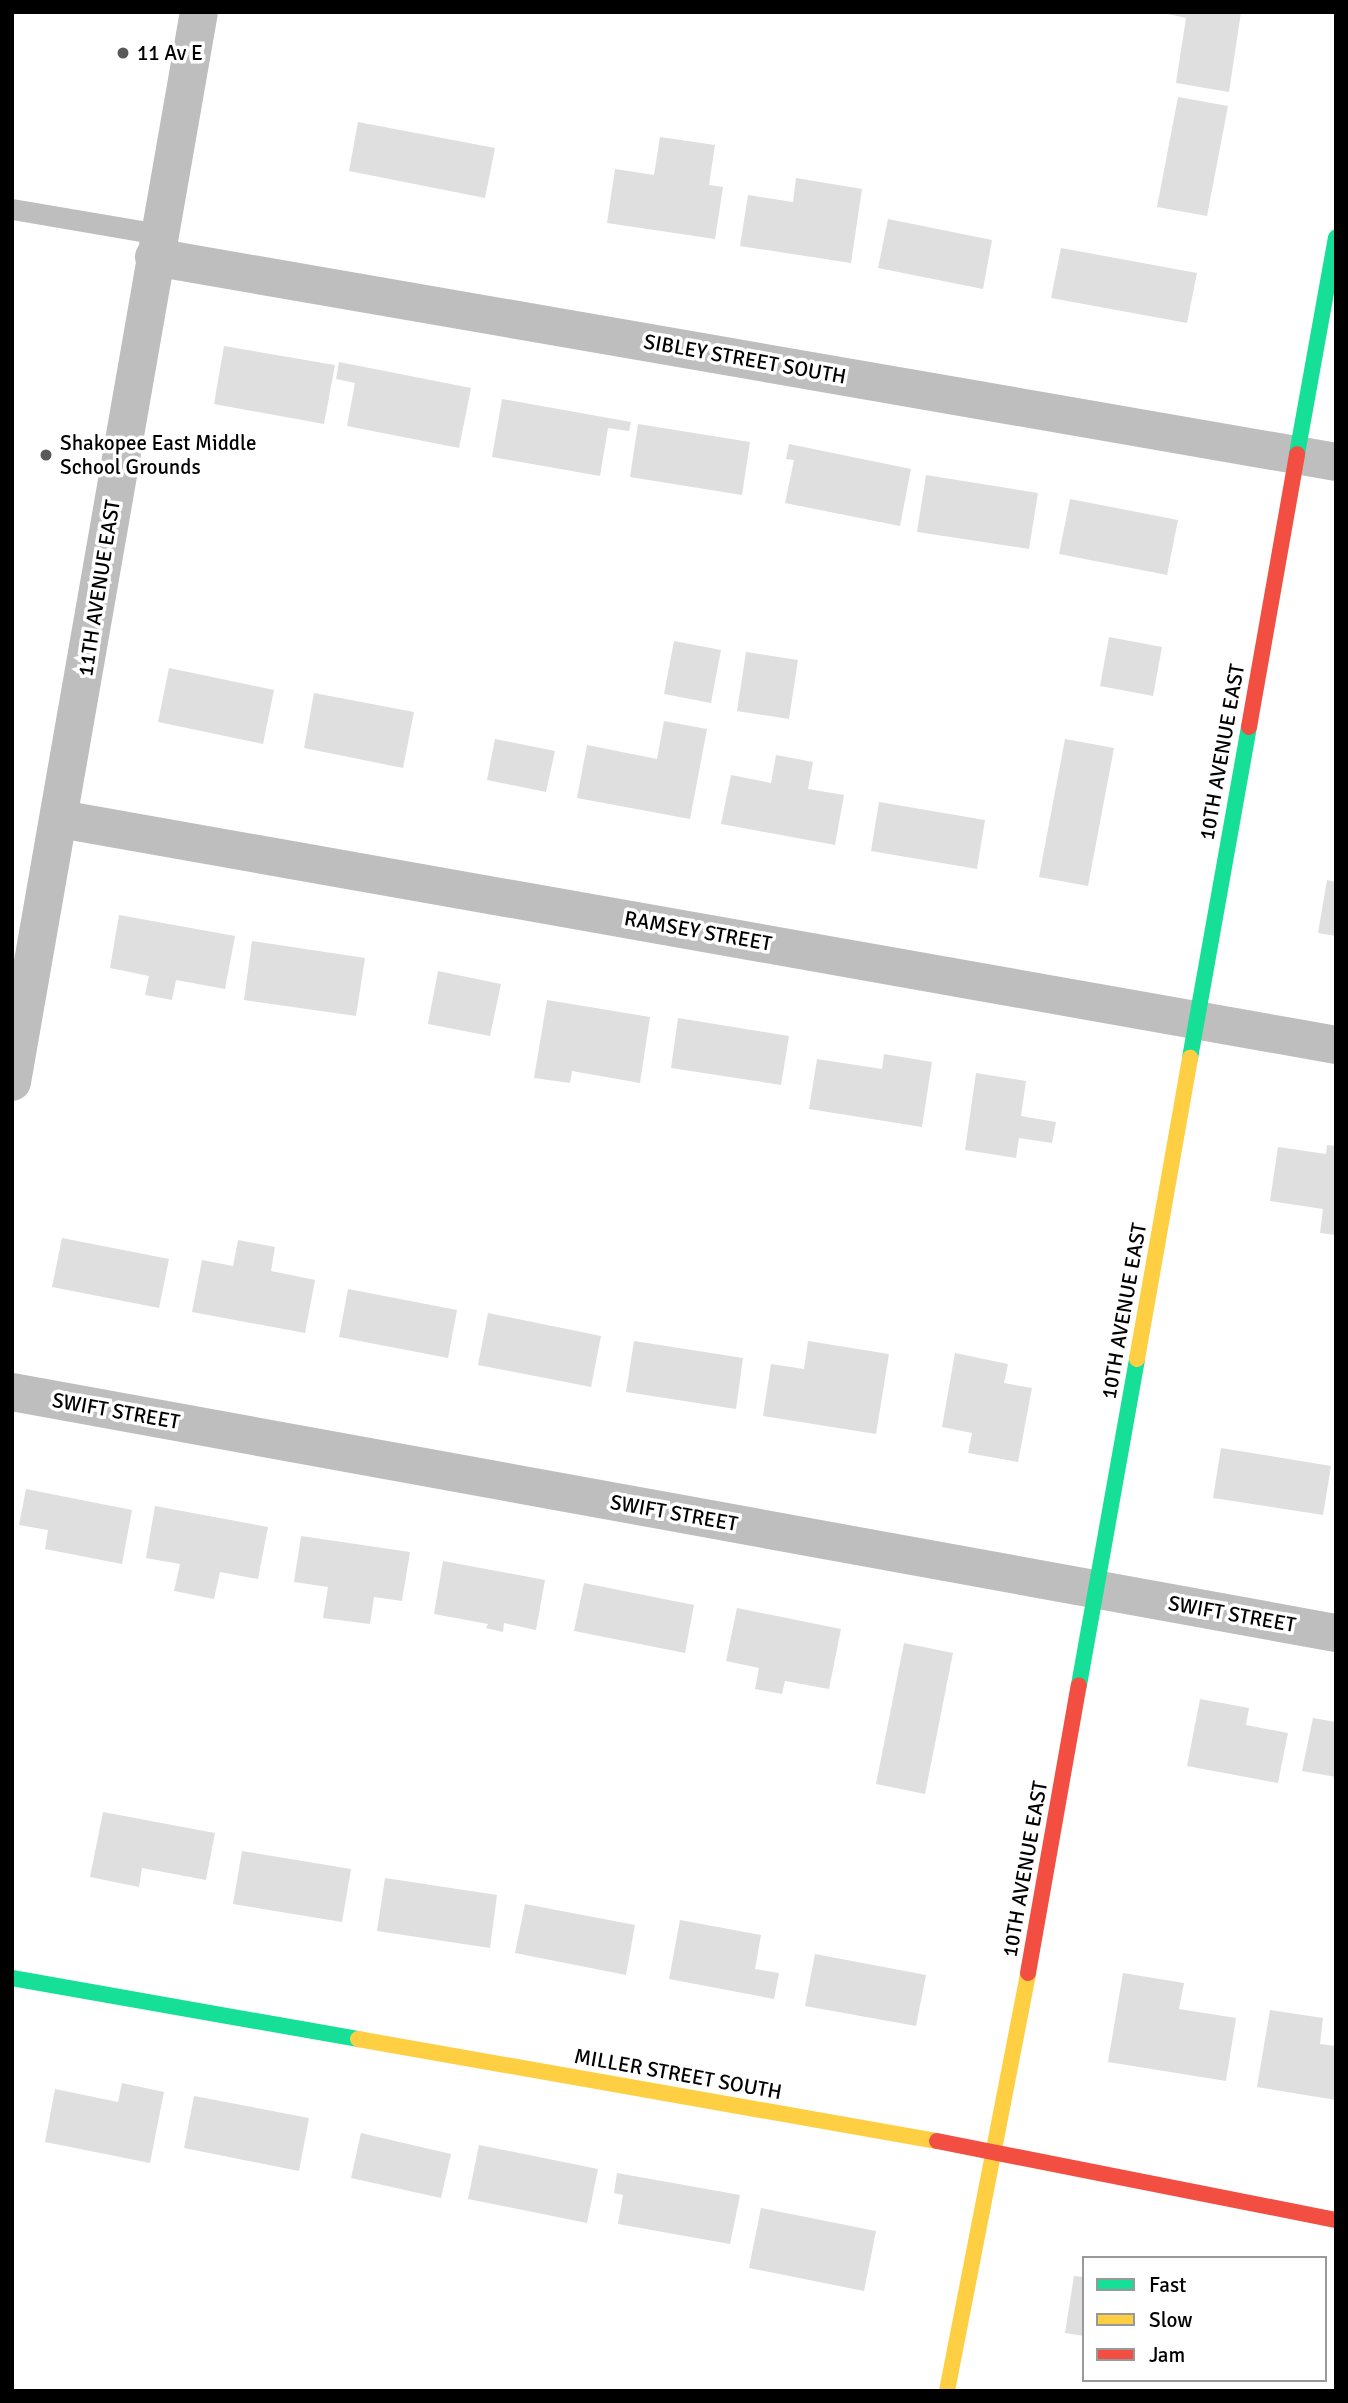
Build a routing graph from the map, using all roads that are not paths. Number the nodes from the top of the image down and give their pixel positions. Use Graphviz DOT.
graph roads {
  1 [pos="199,12"];
  2 [pos="12,209"];
  3 [pos="1336,237"];
  4 [pos="156,245"];
  5 [pos="1296,454"];
  6 [pos="1336,461"];
  7 [pos="60,819"];
  8 [pos="1196,1019"];
  9 [pos="1336,1045"];
  10 [pos="12,1082"];
  11 [pos="12,1392"];
  12 [pos="1096,1590"];
  13 [pos="1336,1633"];
  14 [pos="12,1978"];
  15 [pos="996,2151"];
  16 [pos="1336,2220"];
  17 [pos="947,2391"];
  1 -- 4 [label="street, 11TH AVENUE EAST"];
  2 -- 4 [label="lane"];
  3 -- 5 [label="street, 10TH AVENUE EAST"];
  4 -- 5 [label="street, SIBLEY STREET SOUTH"];
  4 -- 7 [label="street, 11TH AVENUE EAST"];
  5 -- 6 [label="street, SIBLEY STREET SOUTH"];
  5 -- 8 [label="street, 10TH AVENUE EAST"];
  7 -- 8 [label="street, RAMSEY STREET"];
  7 -- 10 [label="street, 11TH AVENUE EAST"];
  8 -- 9 [label="street, RAMSEY STREET"];
  8 -- 12 [label="street, 10TH AVENUE EAST"];
  11 -- 12 [label="street, SWIFT STREET"];
  12 -- 13 [label="street, SWIFT STREET"];
  12 -- 15 [label="street, 10TH AVENUE EAST"];
  14 -- 15 [label="street, MILLER STREET SOUTH"];
  15 -- 16 [label="street, MILLER STREET SOUTH"];
  15 -- 17 [label="street, 10TH AVENUE EAST"];
}
